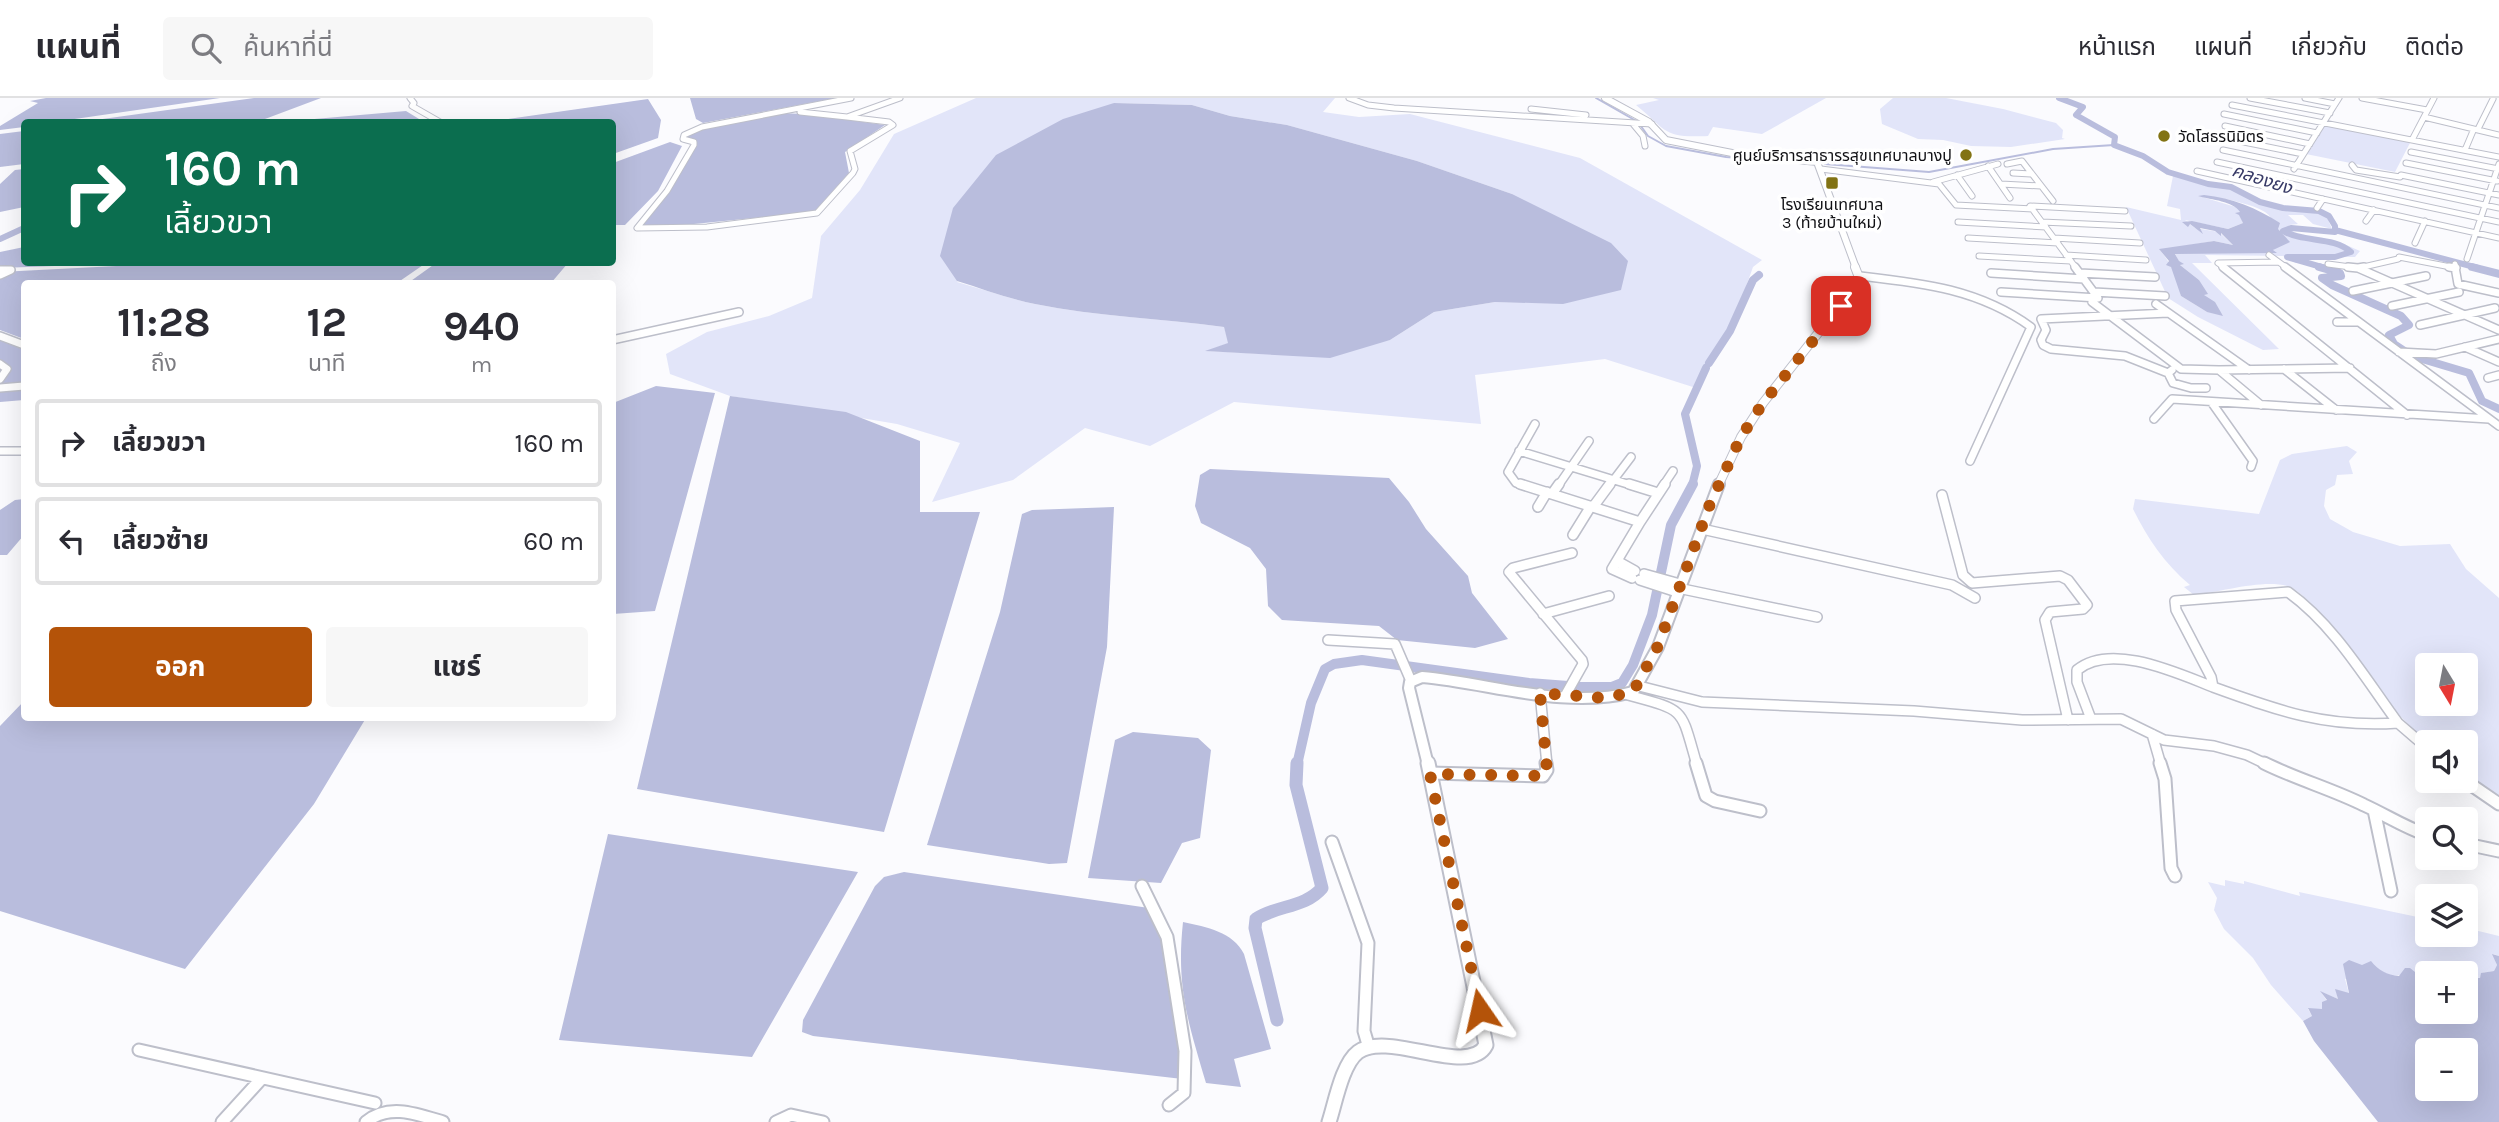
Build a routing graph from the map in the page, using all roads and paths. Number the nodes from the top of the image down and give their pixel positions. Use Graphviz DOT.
graph roads {
  1 [pos="410,98"];
  2 [pos="851,98"];
  3 [pos="900,98"];
  4 [pos="1349,98"];
  5 [pos="1605,98"];
  6 [pos="2250,98"];
  7 [pos="2305,98"];
  8 [pos="2362,98"];
  9 [pos="2425,98"];
  10 [pos="2493,98"];
  11 [pos="2433,99"];
  12 [pos="2499,100"];
  13 [pos="2337,101"];
  14 [pos="2232,105"];
  15 [pos="1531,109"];
  16 [pos="788,110"];
  17 [pos="2427,110"];
  18 [pos="2330,113"];
  19 [pos="2224,114"];
  20 [pos="847,117"];
  21 [pos="2424,117"];
  22 [pos="435,119"];
  23 [pos="1618,122"];
  24 [pos="2324,123"];
  25 [pos="1633,124"];
  26 [pos="1646,125"];
  27 [pos="2225,126"];
  28 [pos="2475,130"];
  29 [pos="2317,133"];
  30 [pos="2499,135"];
  31 [pos="2224,138"];
  32 [pos="2413,140"];
  33 [pos="2310,144"];
  34 [pos="1645,146"];
  35 [pos="2223,150"];
  36 [pos="2465,150"];
  37 [pos="2411,152"];
  38 [pos="2303,154"];
  39 [pos="2499,157"];
  40 [pos="2217,162"];
  41 [pos="2406,163"];
  42 [pos="1998,164"];
  43 [pos="2007,164"];
  44 [pos="2352,165"];
  45 [pos="1988,166"];
  46 [pos="2296,166"];
  47 [pos="2498,167"];
  48 [pos="1822,171"];
  49 [pos="2197,171"];
  50 [pos="2013,173"];
  51 [pos="2031,173"];
  52 [pos="1957,175"];
  53 [pos="2400,176"];
  54 [pos="2288,177"];
  55 [pos="2496,181"];
  56 [pos="1931,182"];
  57 [pos="2001,184"];
  58 [pos="1941,186"];
  59 [pos="2041,186"];
  60 [pos="2395,187"];
  61 [pos="2281,189"];
  62 [pos="2490,193"];
  63 [pos="2499,195"];
  64 [pos="1972,196"];
  65 [pos="2010,198"];
  66 [pos="2323,199"];
  67 [pos="2388,199"];
  68 [pos="2273,200"];
  69 [pos="2053,201"];
  70 [pos="2486,205"];
  71 [pos="2317,208"];
  72 [pos="2499,208"];
  73 [pos="2033,209"];
  74 [pos="2374,210"];
  75 [pos="2125,211"];
  76 [pos="2382,212"];
  77 [pos="2482,219"];
  78 [pos="2366,221"];
  79 [pos="2425,221"];
  80 [pos="1958,222"];
  81 [pos="2499,222"];
  82 [pos="2044,224"];
  83 [pos="2131,226"];
  84 [pos="2476,233"];
  85 [pos="1968,238"];
  86 [pos="2499,238"];
  87 [pos="2056,241"];
  88 [pos="2140,243"];
  89 [pos="2415,243"];
  90 [pos="2269,255"];
  91 [pos="1979,256"];
  92 [pos="2069,258"];
  93 [pos="2467,259"];
  94 [pos="2146,260"];
  95 [pos="2278,262"];
  96 [pos="2328,264"];
  97 [pos="2358,268"];
  98 [pos="1992,273"];
  99 [pos="1860,276"];
  100 [pos="2082,276"];
  101 [pos="2426,276"];
  102 [pos="2155,277"];
  103 [pos="2391,283"];
  104 [pos="2353,291"];
  105 [pos="2001,292"];
  106 [pos="2094,292"];
  107 [pos="2459,292"];
  108 [pos="2499,293"];
  109 [pos="2165,296"];
  110 [pos="2427,299"];
  111 [pos="2092,302"];
  112 [pos="2156,304"];
  113 [pos="2392,306"];
  114 [pos="2495,308"];
  115 [pos="739,312"];
  116 [pos="2168,313"];
  117 [pos="2110,315"];
  118 [pos="2464,315"];
  119 [pos="2337,322"];
  120 [pos="2357,322"];
  121 [pos="2420,325"];
  122 [pos="2499,330"];
  123 [pos="0,337"];
  124 [pos="616,339"];
  125 [pos="2499,339"];
  126 [pos="21,344"];
  127 [pos="2465,347"];
  128 [pos="2400,352"];
  129 [pos="2499,362"];
  130 [pos="0,364"];
  131 [pos="2350,368"];
  132 [pos="2181,369"];
  133 [pos="2284,369"];
  134 [pos="2219,370"];
  135 [pos="2249,370"];
  136 [pos="2168,373"];
  137 [pos="2499,375"];
  138 [pos="2488,378"];
  139 [pos="0,379"];
  140 [pos="21,386"];
  141 [pos="2206,387"];
  142 [pos="0,388"];
  143 [pos="2211,403"];
  144 [pos="2261,405"];
  145 [pos="2338,411"];
  146 [pos="2407,415"];
  147 [pos="2154,419"];
  148 [pos="2489,419"];
  149 [pos="1535,424"];
  150 [pos="2499,426"];
  151 [pos="1589,441"];
  152 [pos="0,451"];
  153 [pos="21,451"];
  154 [pos="1519,451"];
  155 [pos="1631,457"];
  156 [pos="1970,461"];
  157 [pos="1572,466"];
  158 [pos="2251,467"];
  159 [pos="1673,471"];
  160 [pos="1614,479"];
  161 [pos="1658,492"];
  162 [pos="1550,493"];
  163 [pos="1942,495"];
  164 [pos="1538,507"];
  165 [pos="1592,507"];
  166 [pos="1640,522"];
  167 [pos="1702,529"];
  168 [pos="1573,535"];
  169 [pos="1572,553"];
  170 [pos="1678,588"];
  171 [pos="1609,596"];
  172 [pos="1975,598"];
  173 [pos="1543,614"];
  174 [pos="1818,617"];
  175 [pos="1328,640"];
  176 [pos="1411,681"];
  177 [pos="1639,686"];
  178 [pos="2213,687"];
  179 [pos="1540,693"];
  180 [pos="1628,695"];
  181 [pos="1565,696"];
  182 [pos="2091,719"];
  183 [pos="2068,720"];
  184 [pos="2398,723"];
  185 [pos="2152,734"];
  186 [pos="2415,738"];
  187 [pos="1430,774"];
  188 [pos="2478,790"];
  189 [pos="2499,804"];
  190 [pos="2374,810"];
  191 [pos="1760,811"];
  192 [pos="2415,831"];
  193 [pos="1332,842"];
  194 [pos="2478,847"];
  195 [pos="2499,851"];
  196 [pos="2175,876"];
  197 [pos="1142,886"];
  198 [pos="2391,891"];
  199 [pos="1369,1048"];
  200 [pos="139,1050"];
  201 [pos="262,1078"];
  202 [pos="375,1104"];
  203 [pos="1169,1105"];
  204 [pos="222,1122"];
  205 [pos="366,1122"];
  206 [pos="443,1122"];
  207 [pos="776,1122"];
  208 [pos="823,1122"];
  209 [pos="1329,1122"];
  1 -- 22 [label="street"];
  2 -- 16 [label="street"];
  3 -- 20 [label="street"];
  4 -- 23 [label="street"];
  5 -- 26 [label="street"];
  6 -- 18 [label="street"];
  7 -- 13 [label="street"];
  8 -- 17 [label="street"];
  9 -- 11 [label="street"];
  10 -- 12 [label="street"];
  10 -- 28 [label="street"];
  11 -- 17 [label="street"];
  13 -- 18 [label="street"];
  14 -- 24 [label="street"];
  15 -- 23 [label="street"];
  16 -- 20 [label="street"];
  16 -- 20 [label="street"];
  17 -- 21 [label="street"];
  18 -- 24 [label="street"];
  19 -- 29 [label="street"];
  21 -- 28 [label="street"];
  21 -- 32 [label="street"];
  23 -- 25 [label="street"];
  24 -- 29 [label="street"];
  24 -- 32 [label="street"];
  25 -- 26 [label="street"];
  25 -- 34 [label="street"];
  26 -- 48 [label="street"];
  27 -- 33 [label="street"];
  28 -- 30 [label="street"];
  28 -- 36 [label="street"];
  29 -- 33 [label="street"];
  31 -- 38 [label="street"];
  32 -- 36 [label="street"];
  32 -- 37 [label="street"];
  33 -- 38 [label="street"];
  35 -- 46 [label="street"];
  36 -- 39 [label="street"];
  37 -- 41 [label="street"];
  37 -- 47 [label="street"];
  38 -- 46 [label="street"];
  40 -- 54 [label="street"];
  41 -- 53 [label="street"];
  41 -- 55 [label="street"];
  42 -- 45 [label="street"];
  43 -- 51 [label="street"];
  44 -- 53 [label="street"];
  45 -- 52 [label="street"];
  45 -- 57 [label="street"];
  46 -- 54 [label="street"];
  46 -- 60 [label="street"];
  47 -- 55 [label="street"];
  48 -- 56 [label="street"];
  48 -- 58 [label="street"];
  48 -- 99 [label="street"];
  49 -- 61 [label="street"];
  50 -- 51 [label="street"];
  51 -- 59 [label="street"];
  52 -- 56 [label="street"];
  52 -- 64 [label="street"];
  53 -- 60 [label="street"];
  53 -- 62 [label="street"];
  54 -- 61 [label="street"];
  54 -- 67 [label="street"];
  55 -- 62 [label="street"];
  56 -- 58 [label="street"];
  57 -- 59 [label="street"];
  57 -- 65 [label="street"];
  58 -- 73 [label="street"];
  59 -- 69 [label="street"];
  60 -- 67 [label="street"];
  60 -- 70 [label="street"];
  61 -- 66 [label="street"];
  61 -- 68 [label="street"];
  62 -- 63 [label="street"];
  62 -- 70 [label="street"];
  66 -- 71 [label="street"];
  66 -- 74 [label="street"];
  67 -- 76 [label="street"];
  67 -- 77 [label="street"];
  70 -- 72 [label="street"];
  70 -- 77 [label="street"];
  73 -- 75 [label="street"];
  73 -- 82 [label="street"];
  74 -- 76 [label="street"];
  74 -- 78 [label="street"];
  76 -- 79 [label="street"];
  77 -- 81 [label="street"];
  77 -- 84 [label="street"];
  79 -- 84 [label="street"];
  79 -- 89 [label="street"];
  80 -- 82 [label="street"];
  82 -- 83 [label="street"];
  82 -- 87 [label="street"];
  84 -- 86 [label="street"];
  84 -- 93 [label="street"];
  85 -- 87 [label="street"];
  87 -- 88 [label="street"];
  87 -- 92 [label="street"];
  90 -- 95 [label="street"];
  91 -- 92 [label="street"];
  92 -- 94 [label="street"];
  92 -- 100 [label="street"];
  95 -- 120 [label="street"];
  95 -- 131 [label="street"];
  96 -- 97 [label="street"];
  97 -- 103 [label="street"];
  97 -- 108 [label="street"];
  98 -- 100 [label="street"];
  99 -- 156 [label="street"];
  99 -- 167 [label="street"];
  100 -- 102 [label="street"];
  100 -- 106 [label="street"];
  101 -- 103 [label="street"];
  103 -- 104 [label="street"];
  103 -- 110 [label="street"];
  105 -- 106 [label="street"];
  106 -- 109 [label="street"];
  107 -- 110 [label="street"];
  110 -- 113 [label="street"];
  110 -- 118 [label="street"];
  111 -- 117 [label="street"];
  112 -- 116 [label="street"];
  114 -- 118 [label="street"];
  115 -- 124 [label="street"];
  116 -- 117 [label="street"];
  116 -- 135 [label="street"];
  117 -- 132 [label="street"];
  117 -- 136 [label="street"];
  118 -- 121 [label="street"];
  118 -- 122 [label="street"];
  119 -- 120 [label="street"];
  120 -- 128 [label="street"];
  123 -- 126 [label="street"];
  125 -- 127 [label="street"];
  127 -- 128 [label="street"];
  127 -- 129 [label="street"];
  128 -- 148 [label="street"];
  130 -- 139 [label="street"];
  131 -- 133 [label="street"];
  131 -- 146 [label="street"];
  132 -- 134 [label="street"];
  132 -- 136 [label="street"];
  133 -- 135 [label="street"];
  133 -- 145 [label="street"];
  134 -- 135 [label="street"];
  134 -- 144 [label="street"];
  136 -- 141 [label="street"];
  137 -- 138 [label="street"];
  140 -- 142 [label="street"];
  143 -- 144 [label="street"];
  143 -- 147 [label="street"];
  143 -- 158 [label="street"];
  144 -- 145 [label="street"];
  145 -- 146 [label="street"];
  146 -- 148 [label="street"];
  148 -- 150 [label="street"];
  149 -- 154 [label="street"];
  151 -- 157 [label="street"];
  152 -- 153 [label="street"];
  154 -- 157 [label="street"];
  154 -- 162 [label="street"];
  155 -- 160 [label="street"];
  157 -- 160 [label="street"];
  157 -- 162 [label="street"];
  159 -- 161 [label="street"];
  160 -- 161 [label="street"];
  160 -- 165 [label="street"];
  161 -- 166 [label="street"];
  162 -- 164 [label="street"];
  162 -- 165 [label="street"];
  163 -- 183 [label="street"];
  165 -- 166 [label="street"];
  165 -- 168 [label="street"];
  166 -- 170 [label="street"];
  167 -- 170 [label="street"];
  167 -- 172 [label="street"];
  169 -- 173 [label="street"];
  170 -- 174 [label="street"];
  170 -- 177 [label="street"];
  171 -- 173 [label="street"];
  173 -- 181 [label="street"];
  175 -- 176 [label="street"];
  176 -- 179 [label="street"];
  176 -- 187 [label="street"];
  177 -- 180 [label="street"];
  177 -- 183 [label="street"];
  178 -- 182 [label="street"];
  178 -- 184 [label="street"];
  178 -- 184 [label="street"];
  179 -- 181 [label="street"];
  179 -- 187 [label="street"];
  180 -- 181 [label="street"];
  180 -- 191 [label="street"];
  182 -- 183 [label="street"];
  182 -- 185 [label="street"];
  184 -- 186 [label="street"];
  185 -- 190 [label="street"];
  185 -- 196 [label="street"];
  187 -- 199 [label="street"];
  188 -- 189 [label="street"];
  190 -- 192 [label="street"];
  190 -- 198 [label="street"];
  193 -- 199 [label="street"];
  194 -- 195 [label="street"];
  197 -- 203 [label="street"];
  199 -- 209 [label="street"];
  200 -- 201 [label="street"];
  201 -- 202 [label="street"];
  201 -- 204 [label="street"];
  205 -- 206 [label="street"];
  207 -- 208 [label="street"];
}
